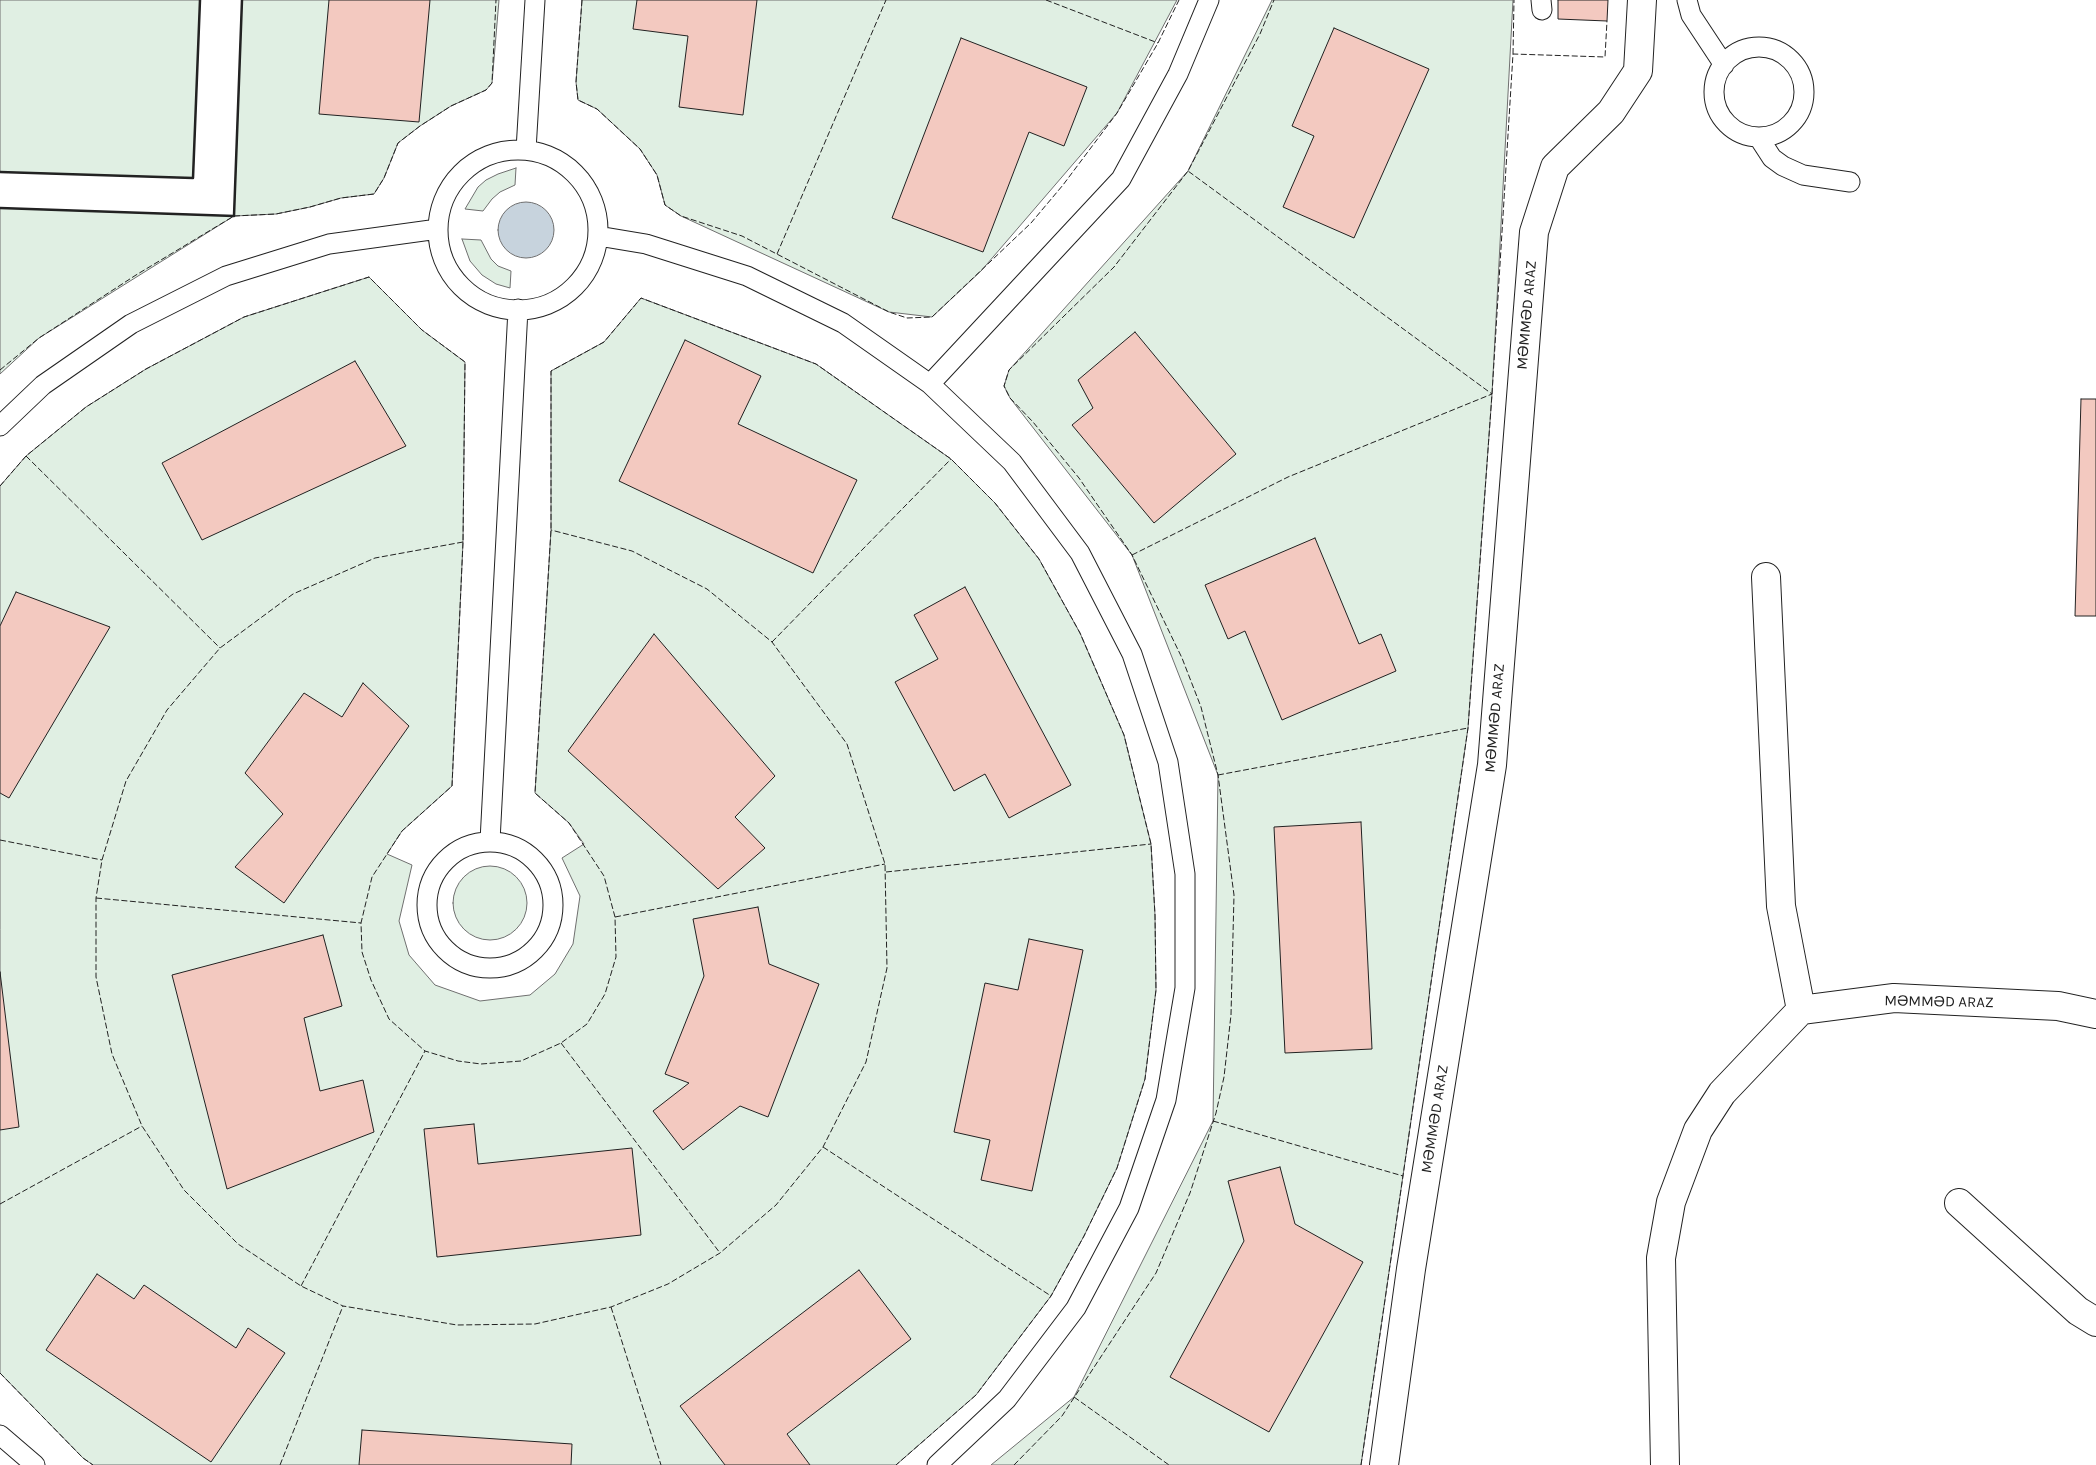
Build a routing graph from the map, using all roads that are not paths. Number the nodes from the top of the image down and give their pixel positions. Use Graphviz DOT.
graph roads {
  1 [pos="535,0"];
  2 [pos="1209,0"];
  3 [pos="1642,0"];
  4 [pos="1687,0"];
  5 [pos="1724,64"];
  6 [pos="1759,138"];
  7 [pos="526,150"];
  8 [pos="1850,182"];
  9 [pos="438,229"];
  10 [pos="598,236"];
  11 [pos="518,309"];
  12 [pos="930,384"];
  13 [pos="0,426"];
  14 [pos="1766,577"];
  15 [pos="490,841"];
  16 [pos="1801,1010"];
  17 [pos="2096,1014"];
  18 [pos="1959,1203"];
  19 [pos="2096,1322"];
  20 [pos="0,1435"];
  21 [pos="35,1465"];
  22 [pos="937,1465"];
  23 [pos="1384,1465"];
  24 [pos="1665,1465"];
  1 -- 7 [label="lane"];
  2 -- 12 [label="lane"];
  3 -- 23 [label="street, MƏMMƏD ARAZ"];
  4 -- 5 [label="lane"];
  5 -- 6 [label="lane"];
  5 -- 6 [label="lane"];
  6 -- 8 [label="lane"];
  7 -- 9 [label="lane"];
  7 -- 10 [label="lane"];
  9 -- 11 [label="lane"];
  9 -- 13 [label="lane"];
  10 -- 11 [label="lane"];
  10 -- 12 [label="lane"];
  11 -- 15 [label="lane"];
  12 -- 22 [label="lane"];
  14 -- 16 [label="street"];
  15 -- 15 [label="lane"];
  16 -- 17 [label="street, MƏMMƏD ARAZ"];
  16 -- 24 [label="street"];
  18 -- 19 [label="street"];
  20 -- 21 [label="lane"];
}
